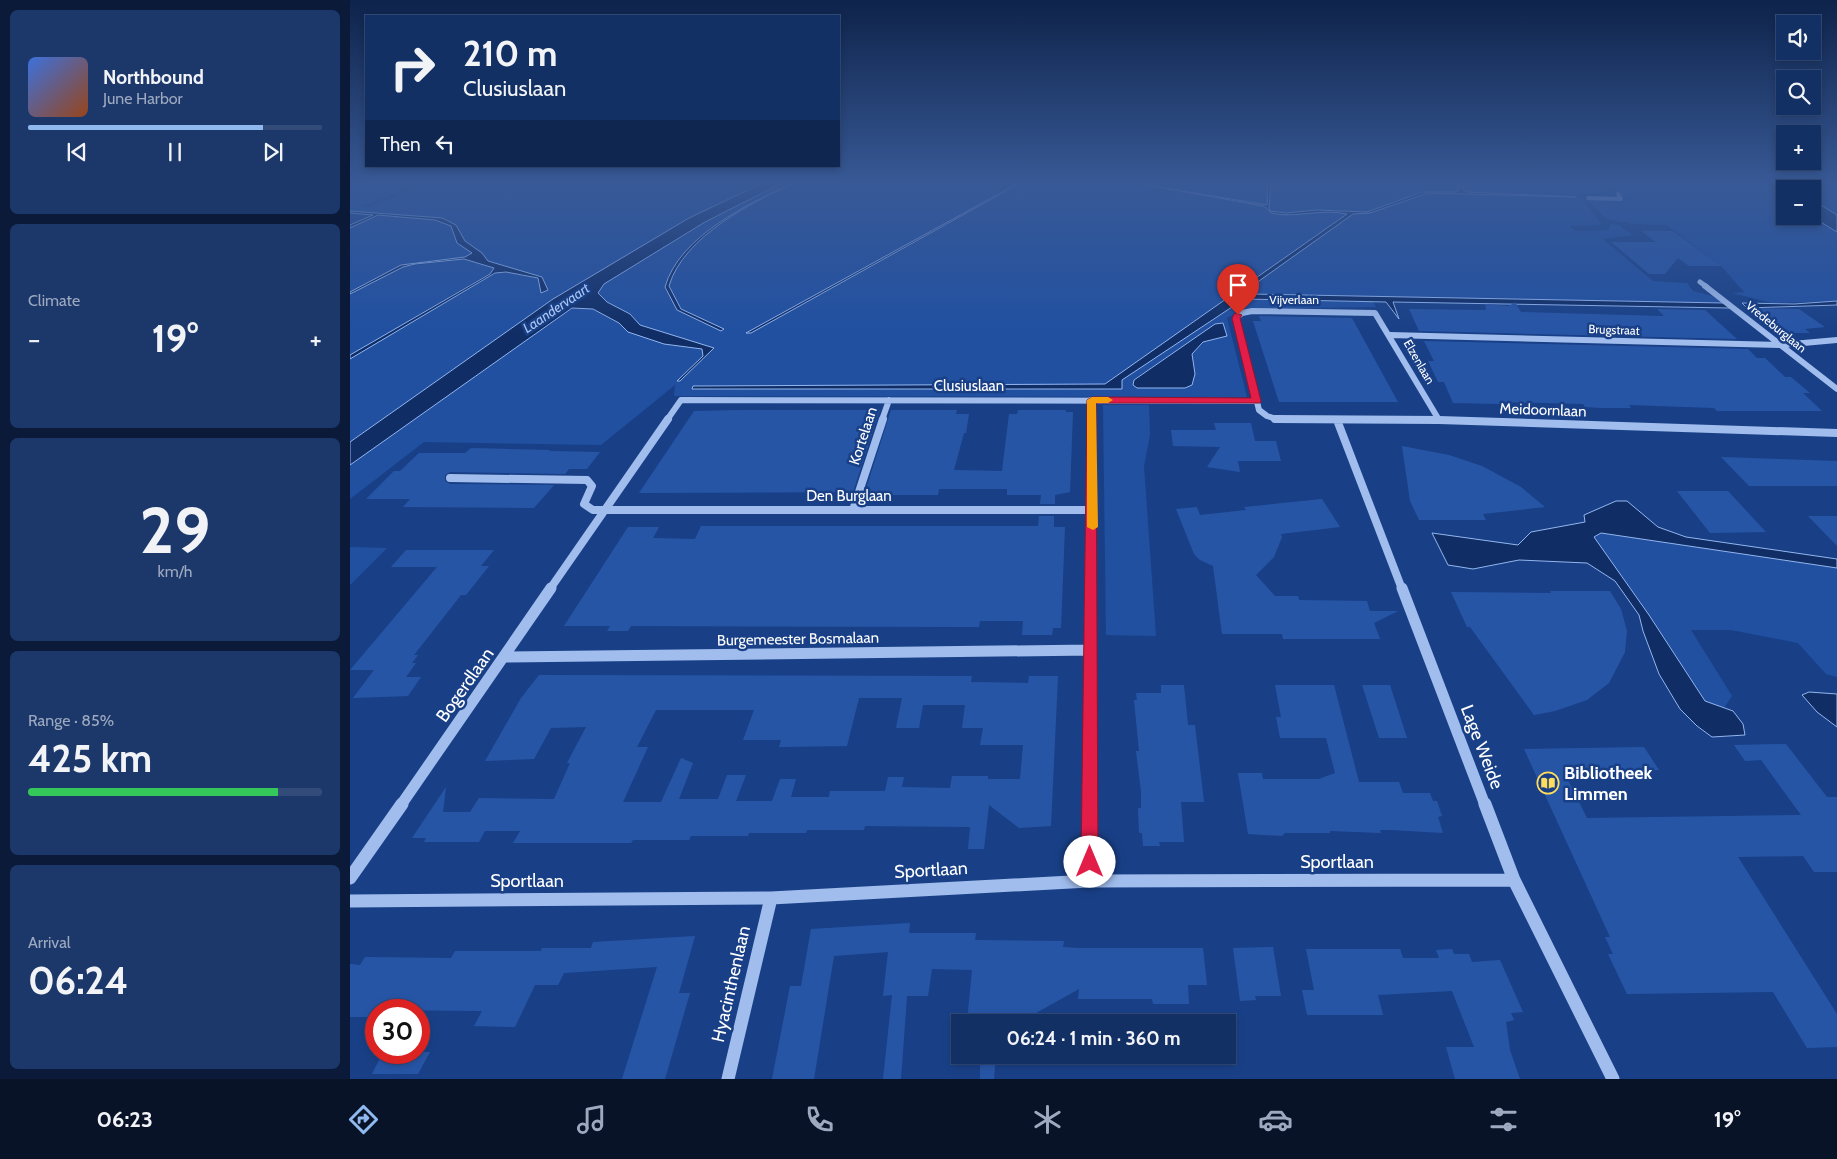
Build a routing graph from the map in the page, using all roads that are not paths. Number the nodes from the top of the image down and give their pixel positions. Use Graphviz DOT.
graph roads {
  1 [pos="1700,282"];
  2 [pos="1378,315"];
  3 [pos="1390,335"];
  4 [pos="1837,340"];
  5 [pos="1780,345"];
  6 [pos="1837,389"];
  7 [pos="681,400"];
  8 [pos="889,400"];
  9 [pos="1092,400"];
  10 [pos="1257,401"];
  11 [pos="1337,420"];
  12 [pos="1439,420"];
  13 [pos="1837,432"];
  14 [pos="450,478"];
  15 [pos="605,510"];
  16 [pos="853,510"];
  17 [pos="1093,510"];
  18 [pos="1091,650"];
  19 [pos="504,657"];
  20 [pos="350,878"];
  21 [pos="1514,880"];
  22 [pos="1090,881"];
  23 [pos="771,898"];
  24 [pos="350,901"];
  25 [pos="728,1079"];
  26 [pos="1613,1079"];
  1 -- 5 [label="street, Vredeburglaan"];
  2 -- 3 [label="street, Elzenlaan"];
  2 -- 10 [label="street, Vijverlaan"];
  3 -- 5 [label="street, Brugstraat"];
  3 -- 12 [label="street, Elzenlaan"];
  4 -- 5 [label="street, Brugstraat"];
  5 -- 6 [label="street, Vredeburglaan"];
  7 -- 8 [label="street, Clusiuslaan"];
  7 -- 15 [label="street, Bogerdlaan"];
  8 -- 9 [label="street, Clusiuslaan"];
  8 -- 16 [label="street, Kortelaan"];
  9 -- 10 [label="street, Clusiuslaan"];
  9 -- 17 [label="street"];
  10 -- 11 [label="street, Meidoornlaan"];
  11 -- 12 [label="street, Meidoornlaan"];
  11 -- 21 [label="street, Lage Weide"];
  12 -- 13 [label="street, Meidoornlaan"];
  14 -- 15 [label="street"];
  15 -- 16 [label="street, Den Burglaan"];
  15 -- 19 [label="street, Bogerdlaan"];
  16 -- 17 [label="street, Den Burglaan"];
  17 -- 18 [label="street"];
  18 -- 19 [label="street, Burgemeester Bosmalaan"];
  18 -- 22 [label="street"];
  19 -- 20 [label="street, Bogerdlaan"];
  21 -- 22 [label="street, Sportlaan"];
  21 -- 26 [label="street, Lage Weide"];
  22 -- 23 [label="street, Sportlaan"];
  23 -- 24 [label="street, Sportlaan"];
  23 -- 25 [label="street, Hyacinthenlaan"];
}
